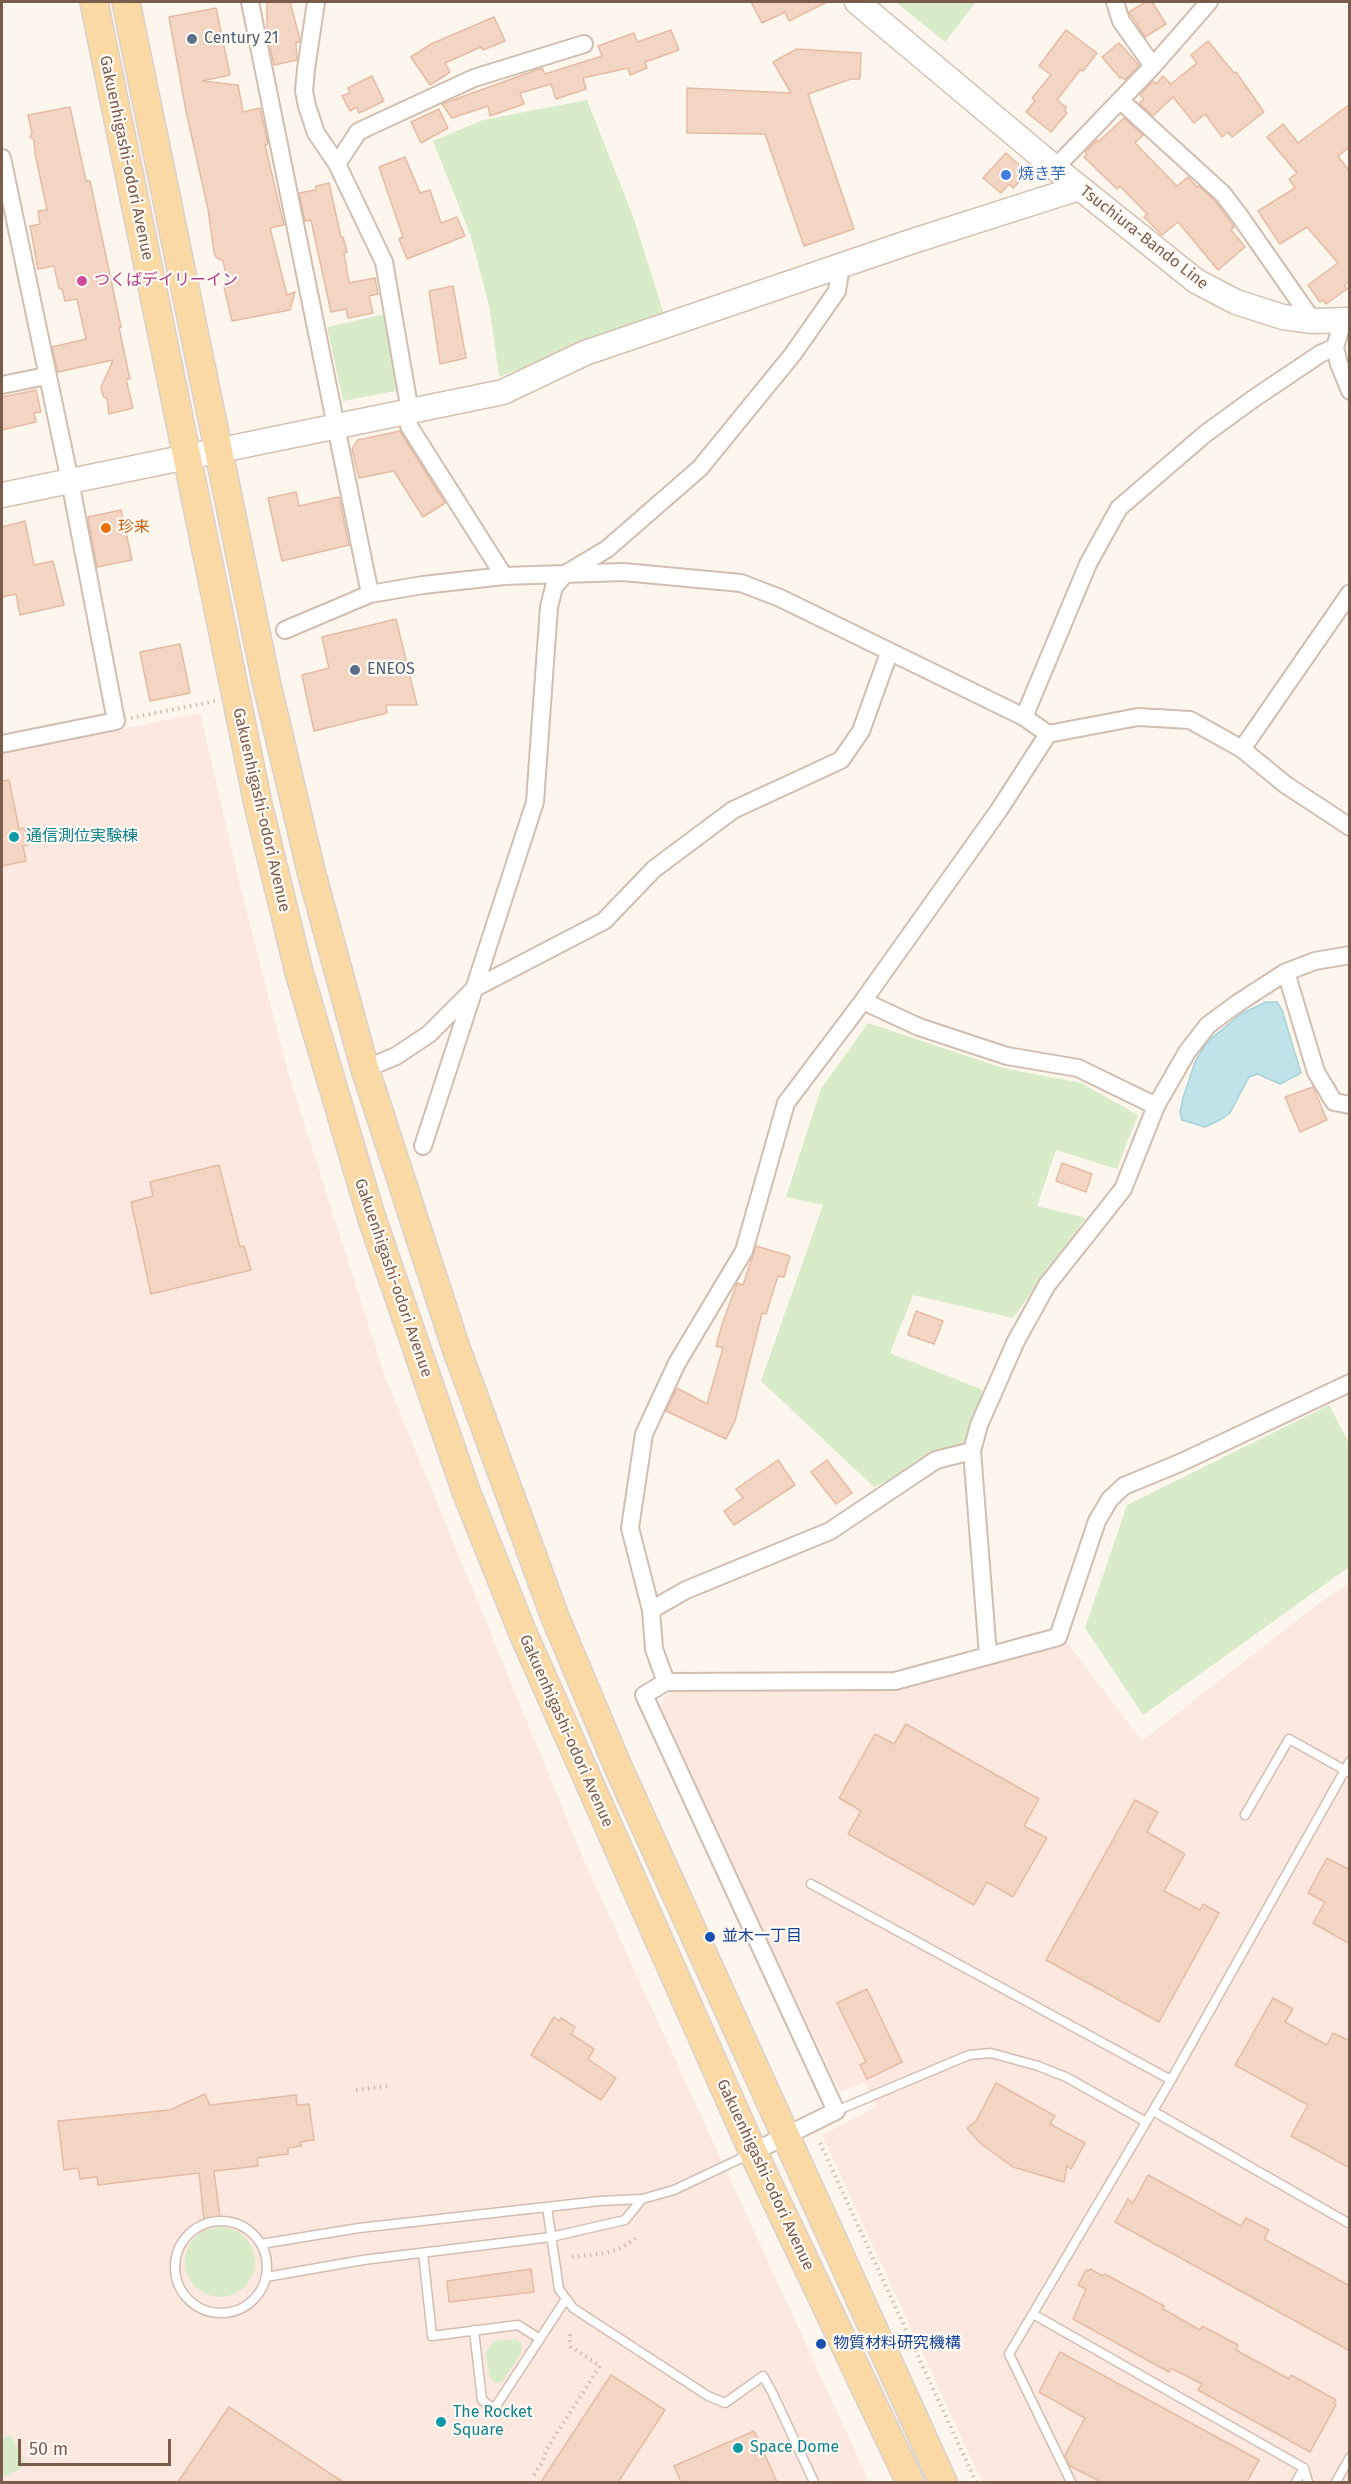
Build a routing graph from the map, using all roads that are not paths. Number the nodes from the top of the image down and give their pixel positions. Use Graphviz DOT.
graph roads {
  1 [pos="94,2"];
  2 [pos="126,2"];
  3 [pos="250,2"];
  4 [pos="316,2"];
  5 [pos="857,2"];
  6 [pos="1115,2"];
  7 [pos="1209,2"];
  8 [pos="584,44"];
  9 [pos="1153,66"];
  10 [pos="1121,101"];
  11 [pos="2,158"];
  12 [pos="337,164"];
  13 [pos="1055,168"];
  14 [pos="1079,188"];
  15 [pos="841,266"];
  16 [pos="1346,320"];
  17 [pos="1313,321"];
  18 [pos="1335,347"];
  19 [pos="46,376"];
  20 [pos="2,385"];
  21 [pos="1350,391"];
  22 [pos="408,412"];
  23 [pos="335,428"];
  24 [pos="219,452"];
  25 [pos="187,458"];
  26 [pos="70,481"];
  27 [pos="2,495"];
  28 [pos="565,574"];
  29 [pos="504,576"];
  30 [pos="1350,592"];
  31 [pos="370,594"];
  32 [pos="285,630"];
  33 [pos="889,653"];
  34 [pos="1023,717"];
  35 [pos="1048,734"];
  36 [pos="2,744"];
  37 [pos="1242,749"];
  38 [pos="1350,827"];
  39 [pos="1350,955"];
  40 [pos="1286,972"];
  41 [pos="475,988"];
  42 [pos="863,1000"];
  43 [pos="365,1069"];
  44 [pos="1350,1105"];
  45 [pos="1156,1106"];
  46 [pos="423,1146"];
  47 [pos="1350,1383"];
  48 [pos="972,1451"];
  49 [pos="651,1610"];
  50 [pos="988,1655"];
  51 [pos="666,1682"];
  52 [pos="1350,1761"];
  53 [pos="1347,1772"];
  54 [pos="1245,1815"];
  55 [pos="812,1884"];
  56 [pos="1171,2080"];
  57 [pos="837,2111"];
  58 [pos="1153,2111"];
  59 [pos="1146,2122"];
  60 [pos="784,2136"];
  61 [pos="753,2152"];
  62 [pos="642,2199"];
  63 [pos="547,2207"];
  64 [pos="1350,2224"];
  65 [pos="551,2237"];
  66 [pos="261,2244"];
  67 [pos="423,2253"];
  68 [pos="266,2277"];
  69 [pos="566,2299"];
  70 [pos="1032,2314"];
  71 [pos="474,2330"];
  72 [pos="540,2339"];
  73 [pos="1350,2457"];
  74 [pos="1304,2468"];
  75 [pos="814,2482"];
  76 [pos="910,2482"];
  77 [pos="943,2482"];
  78 [pos="1071,2482"];
  79 [pos="1296,2482"];
  80 [pos="1308,2482"];
  81 [pos="1336,2482"];
  1 -- 25 [label="main road, Gakuenhigashi-odori Avenue"];
  2 -- 24 [label="main road, Gakuenhigashi-odori Avenue"];
  3 -- 23 [label="street"];
  4 -- 12 [label="street"];
  5 -- 13 [label="street, Tsuchiura-Bando Line"];
  6 -- 9 [label="street"];
  7 -- 9 [label="street"];
  8 -- 12 [label="street"];
  9 -- 10 [label="street"];
  10 -- 13 [label="street"];
  10 -- 17 [label="street"];
  11 -- 19 [label="street"];
  12 -- 22 [label="street"];
  13 -- 14 [label="street, Tsuchiura-Bando Line"];
  14 -- 15 [label="street"];
  14 -- 17 [label="street, Tsuchiura-Bando Line"];
  15 -- 22 [label="street"];
  15 -- 28 [label="street"];
  16 -- 17 [label="street, Tsuchiura-Bando Line"];
  16 -- 18 [label="street"];
  18 -- 21 [label="street"];
  18 -- 34 [label="street"];
  19 -- 20 [label="street"];
  19 -- 26 [label="street"];
  22 -- 23 [label="street"];
  22 -- 29 [label="street"];
  23 -- 24 [label="street"];
  23 -- 31 [label="street"];
  24 -- 25 [label="street"];
  24 -- 43 [label="main road, Gakuenhigashi-odori Avenue"];
  25 -- 26 [label="street"];
  25 -- 61 [label="main road, Gakuenhigashi-odori Avenue"];
  26 -- 27 [label="street"];
  26 -- 36 [label="street"];
  28 -- 29 [label="street"];
  28 -- 33 [label="street"];
  28 -- 41 [label="street"];
  29 -- 31 [label="street"];
  30 -- 37 [label="street"];
  31 -- 32 [label="street"];
  33 -- 34 [label="street"];
  33 -- 41 [label="street"];
  34 -- 35 [label="street"];
  35 -- 37 [label="street"];
  35 -- 42 [label="street"];
  37 -- 38 [label="street"];
  39 -- 40 [label="street"];
  40 -- 44 [label="street"];
  40 -- 45 [label="street"];
  41 -- 43 [label="street"];
  41 -- 46 [label="street"];
  42 -- 45 [label="street"];
  42 -- 49 [label="street"];
  43 -- 60 [label="main road, Gakuenhigashi-odori Avenue"];
  45 -- 48 [label="street"];
  47 -- 50 [label="street"];
  48 -- 49 [label="street"];
  48 -- 50 [label="street"];
  49 -- 51 [label="street"];
  50 -- 51 [label="street"];
  51 -- 57 [label="street"];
  52 -- 53 [label="lane"];
  53 -- 54 [label="lane"];
  53 -- 56 [label="lane"];
  55 -- 56 [label="lane"];
  56 -- 58 [label="lane"];
  57 -- 59 [label="lane"];
  57 -- 60 [label="street"];
  58 -- 59 [label="lane"];
  58 -- 64 [label="lane"];
  59 -- 70 [label="lane"];
  60 -- 61 [label="street"];
  60 -- 77 [label="main road, Gakuenhigashi-odori Avenue"];
  61 -- 62 [label="lane"];
  61 -- 76 [label="main road, Gakuenhigashi-odori Avenue"];
  62 -- 63 [label="lane"];
  62 -- 65 [label="lane"];
  63 -- 65 [label="lane"];
  63 -- 66 [label="lane"];
  65 -- 67 [label="lane"];
  65 -- 69 [label="lane"];
  66 -- 68 [label="lane"];
  66 -- 68 [label="lane"];
  67 -- 68 [label="lane"];
  67 -- 71 [label="lane"];
  69 -- 72 [label="lane"];
  69 -- 75 [label="lane"];
  70 -- 74 [label="lane"];
  70 -- 78 [label="lane"];
  71 -- 72 [label="lane"];
  71 -- 72 [label="lane"];
  73 -- 81 [label="lane"];
  74 -- 79 [label="lane"];
  74 -- 80 [label="lane"];
}
